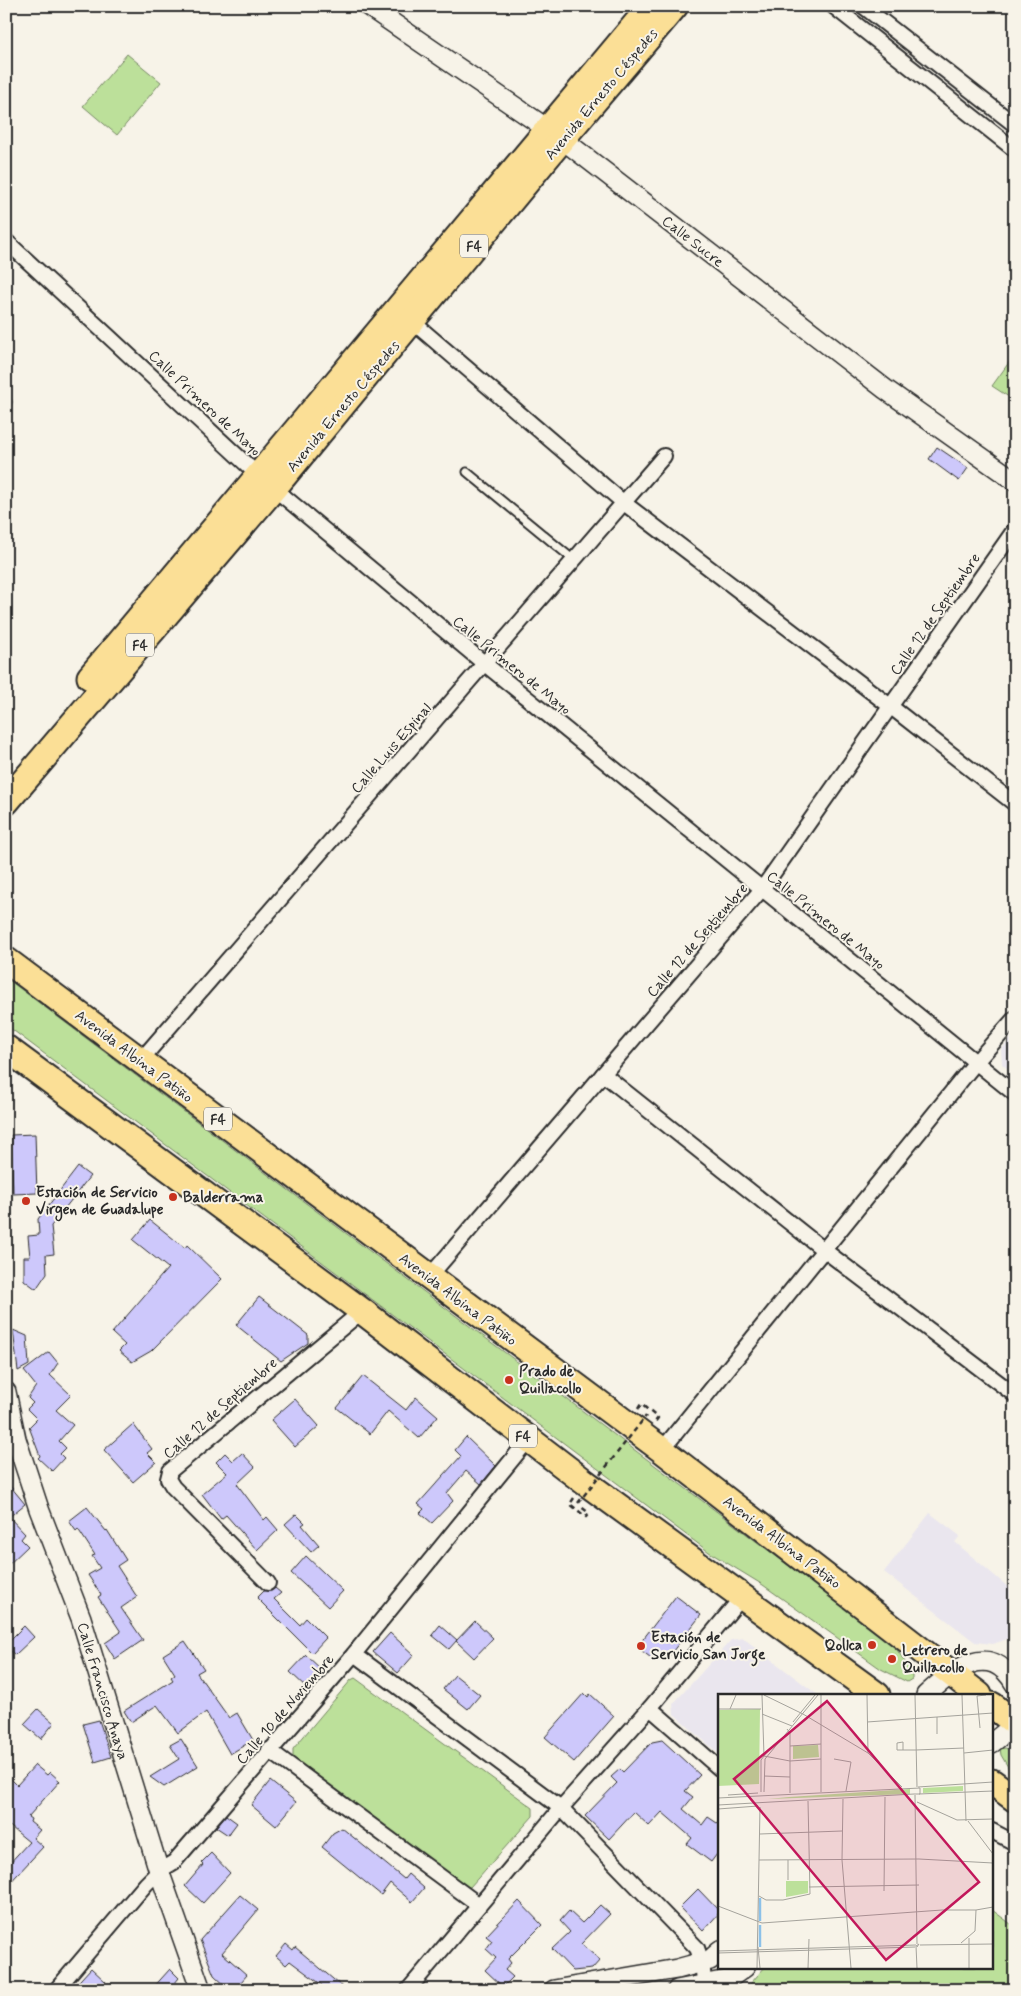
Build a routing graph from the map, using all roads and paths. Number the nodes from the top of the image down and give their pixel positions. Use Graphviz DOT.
graph roads {
  1 [pos="368,6"];
  2 [pos="651,6"];
  3 [pos="675,6"];
  4 [pos="833,6"];
  5 [pos="863,6"];
  6 [pos="1015,125"];
  7 [pos="554,134"];
  8 [pos="1015,150"];
  9 [pos="6,241"];
  10 [pos="406,315"];
  11 [pos="664,456"];
  12 [pos="467,472"];
  13 [pos="1015,481"];
  14 [pos="266,482"];
  15 [pos="624,503"];
  16 [pos="1015,530"];
  17 [pos="575,561"];
  18 [pos="485,664"];
  19 [pos="890,706"];
  20 [pos="6,778"];
  21 [pos="6,802"];
  22 [pos="1015,804"];
  23 [pos="762,889"];
  24 [pos="6,960"];
  25 [pos="1015,1018"];
  26 [pos="6,1048"];
  27 [pos="140,1061"];
  28 [pos="976,1062"];
  29 [pos="603,1074"];
  30 [pos="1015,1094"];
  31 [pos="824,1250"];
  32 [pos="429,1277"];
  33 [pos="362,1311"];
  34 [pos="6,1392"];
  35 [pos="1015,1394"];
  36 [pos="646,1416"];
  37 [pos="528,1440"];
  38 [pos="11,1445"];
  39 [pos="662,1450"];
  40 [pos="570,1504"];
  41 [pos="268,1582"];
  42 [pos="742,1597"];
  43 [pos="354,1654"];
  44 [pos="1012,1672"];
  45 [pos="951,1673"];
  46 [pos="876,1694"];
  47 [pos="927,1694"];
  48 [pos="979,1694"];
  49 [pos="994,1706"];
  50 [pos="650,1708"];
  51 [pos="1014,1721"];
  52 [pos="994,1742"];
  53 [pos="270,1750"];
  54 [pos="718,1767"];
  55 [pos="994,1783"];
  56 [pos="1015,1799"];
  57 [pos="561,1808"];
  58 [pos="994,1832"];
  59 [pos="1015,1843"];
  60 [pos="159,1871"];
  61 [pos="479,1905"];
  62 [pos="718,1953"];
  63 [pos="702,1962"];
  64 [pos="743,1968"];
  65 [pos="705,1987"];
  66 [pos="56,1990"];
  67 [pos="201,1990"];
  68 [pos="408,1990"];
  69 [pos="554,1990"];
  70 [pos="677,1990"];
  1 -- 7 [label="main road, Calle Sucre"];
  2 -- 7 [label="highway, Avenida Ernesto Céspedes / F4"];
  3 -- 7 [label="highway, Avenida Ernesto Céspedes / F4"];
  4 -- 8 [label="street"];
  5 -- 6 [label="street"];
  7 -- 10 [label="highway, Avenida Ernesto Céspedes / F4"];
  7 -- 13 [label="main road, Calle Sucre"];
  9 -- 14 [label="street, Calle Primero de Mayo"];
  10 -- 14 [label="highway, Avenida Ernesto Céspedes / F4"];
  10 -- 15 [label="street"];
  11 -- 15 [label="street, Calle Luis Espinal"];
  12 -- 17 [label="lane"];
  14 -- 18 [label="street, Calle Primero de Mayo"];
  14 -- 20 [label="highway, Avenida Ernesto Céspedes / F4"];
  14 -- 21 [label="highway, Avenida Ernesto Céspedes / F4"];
  15 -- 17 [label="street, Calle Luis Espinal"];
  15 -- 19 [label="street"];
  16 -- 19 [label="street, Calle 12 de Septiembre"];
  17 -- 18 [label="street, Calle Luis Espinal"];
  18 -- 23 [label="street, Calle Primero de Mayo"];
  18 -- 27 [label="street, Calle Luis Espinal"];
  19 -- 22 [label="street"];
  19 -- 23 [label="street, Calle 12 de Septiembre"];
  23 -- 28 [label="street, Calle Primero de Mayo"];
  23 -- 29 [label="street, Calle 12 de Septiembre"];
  24 -- 27 [label="highway, Avenida Albina Patiño / F4"];
  25 -- 28 [label="street"];
  26 -- 33 [label="highway, F4"];
  27 -- 32 [label="highway, Avenida Albina Patiño / F4"];
  28 -- 30 [label="street, Calle Primero de Mayo"];
  28 -- 31 [label="street"];
  29 -- 31 [label="street"];
  29 -- 32 [label="street, Calle 12 de Septiembre"];
  31 -- 35 [label="street"];
  31 -- 39 [label="street"];
  32 -- 39 [label="highway, Avenida Albina Patiño / F4"];
  33 -- 37 [label="highway, F4"];
  33 -- 41 [label="street, Calle 12 de Septiembre"];
  34 -- 38 [label="main road, Calle Francisco Anaya"];
  36 -- 40 [label="path, bridge"];
  37 -- 42 [label="highway, F4"];
  37 -- 43 [label="street, Calle 10 de Noviembre"];
  38 -- 60 [label="main road, Calle Francisco Anaya"];
  39 -- 45 [label="highway, Avenida Albina Patiño / F4"];
  42 -- 46 [label="highway, F4"];
  42 -- 50 [label="street"];
  43 -- 53 [label="street, Calle 10 de Noviembre"];
  43 -- 57 [label="street"];
  44 -- 45 [label="main road"];
  45 -- 47 [label="main road"];
  45 -- 48 [label="highway, Avenida Albina Patiño / F4"];
  49 -- 51 [label="highway"];
  50 -- 54 [label="street"];
  50 -- 57 [label="street"];
  51 -- 52 [label="main road"];
  53 -- 60 [label="street, Calle 10 de Noviembre"];
  53 -- 61 [label="street"];
  55 -- 56 [label="highway"];
  57 -- 61 [label="street"];
  57 -- 63 [label="street"];
  58 -- 59 [label="street"];
  60 -- 66 [label="street, Calle 10 de Noviembre"];
  60 -- 67 [label="main road, Calle Francisco Anaya"];
  61 -- 68 [label="street"];
  62 -- 63 [label="main road"];
  63 -- 65 [label="street"];
  63 -- 69 [label="main road"];
  64 -- 65 [label="main road"];
  65 -- 70 [label="main road"];
}
